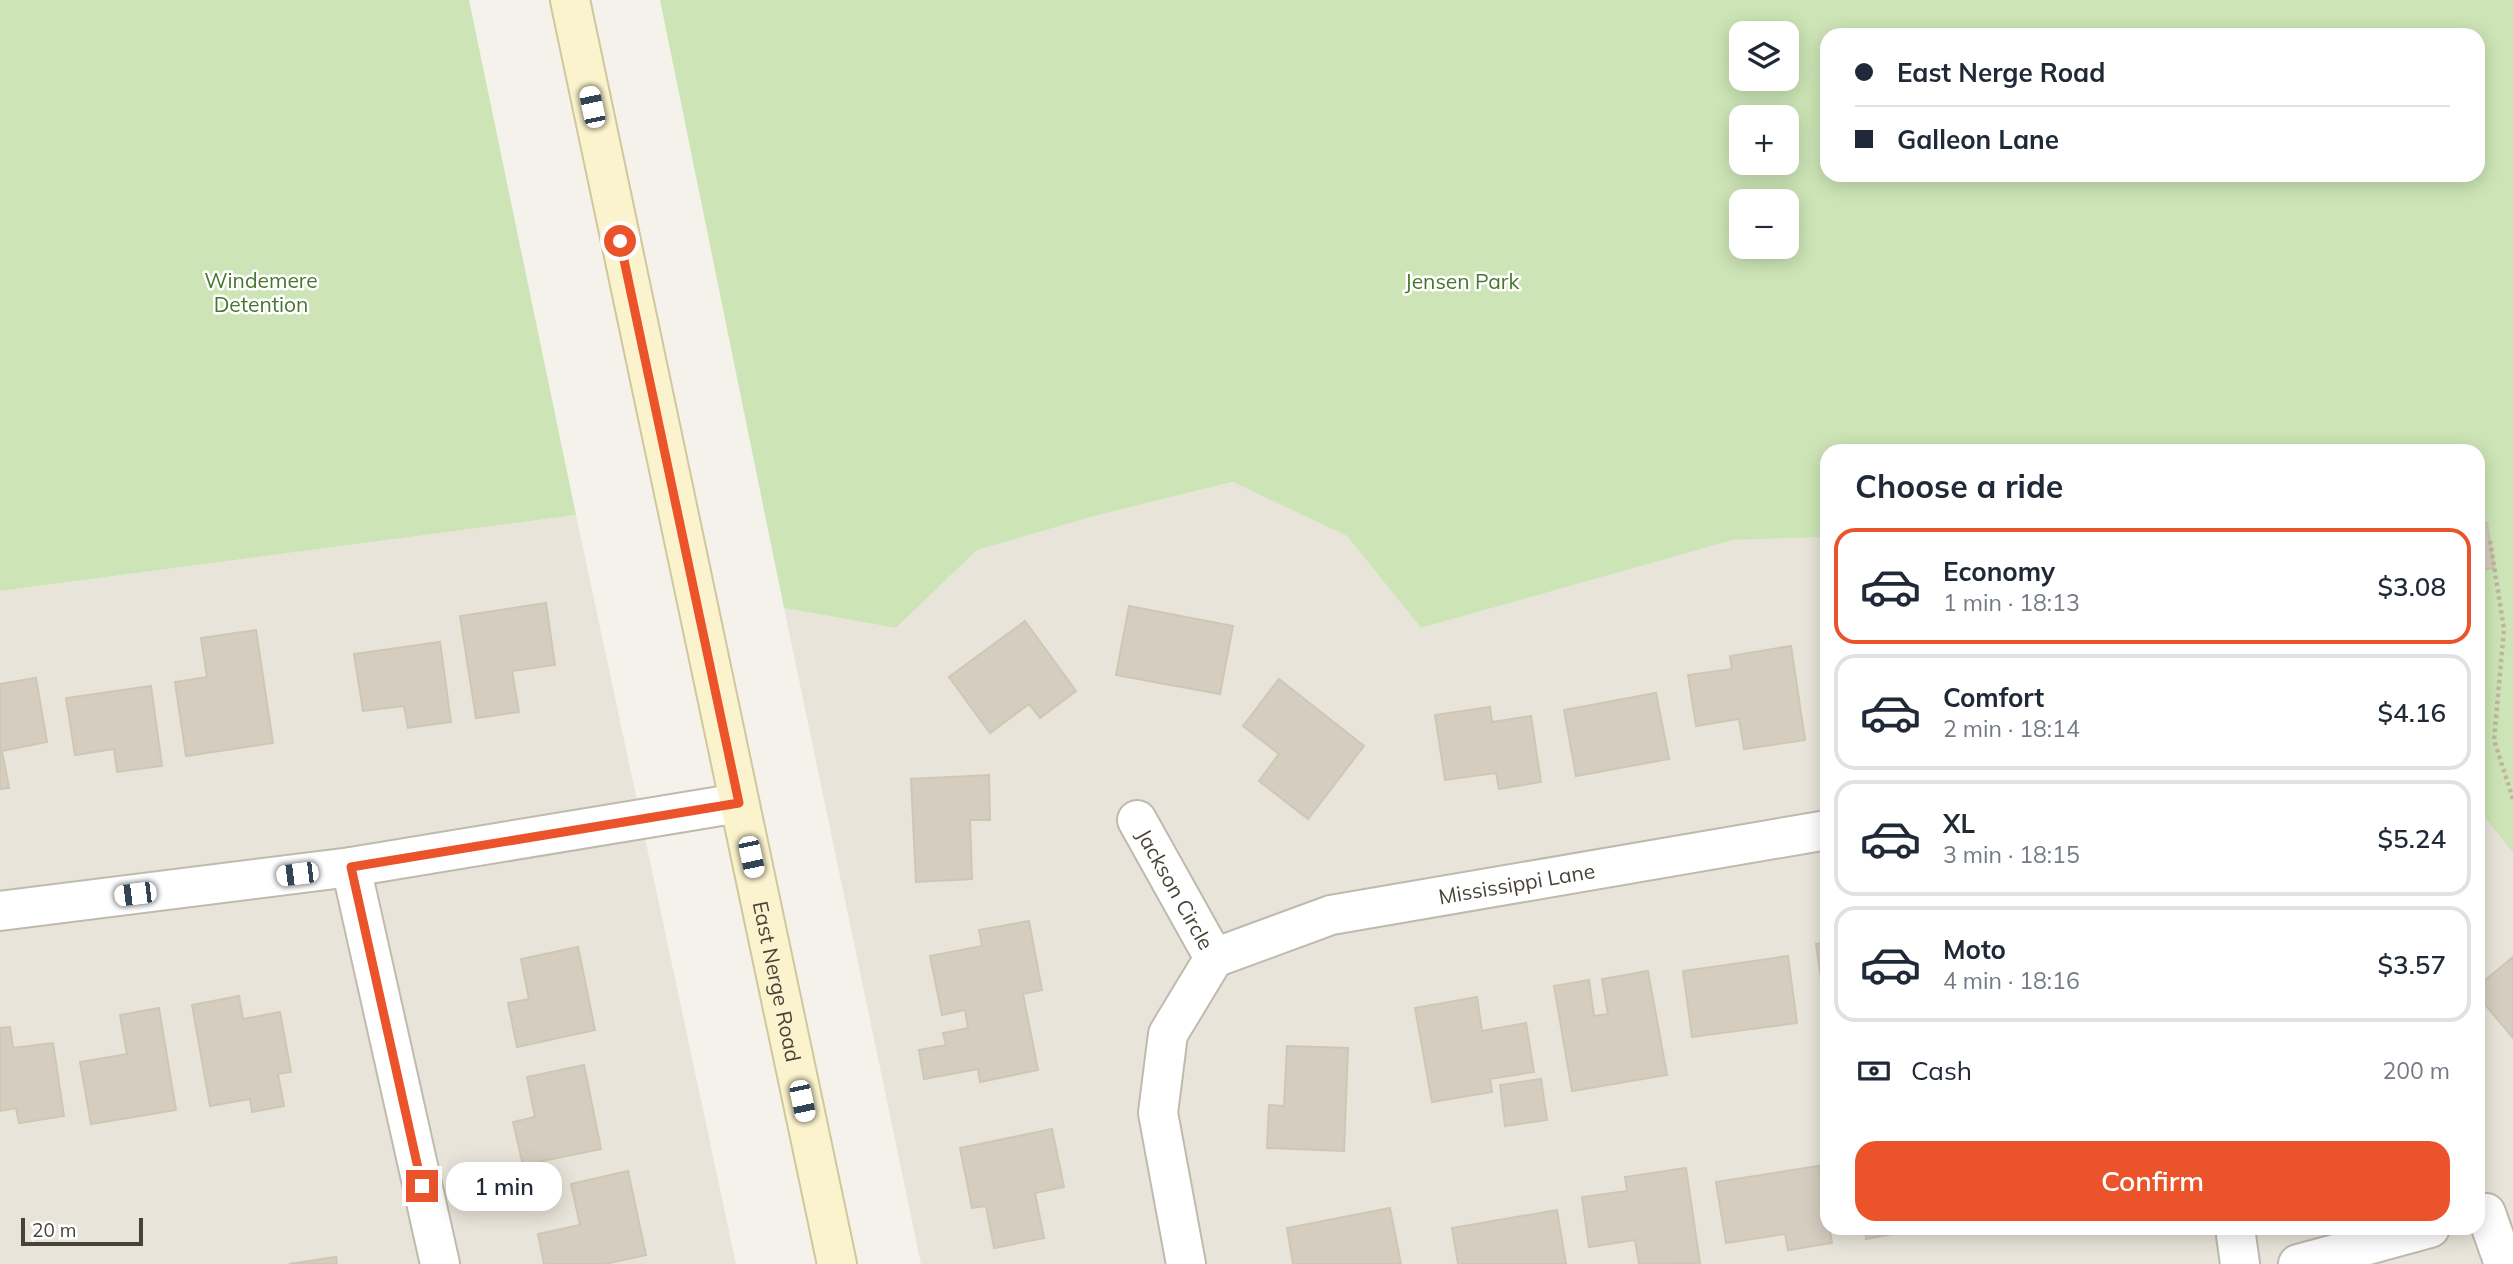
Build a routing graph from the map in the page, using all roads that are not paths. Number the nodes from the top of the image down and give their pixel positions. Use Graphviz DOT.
graph roads {
  1 [pos="570,0"];
  2 [pos="739,803"];
  3 [pos="1137,820"];
  4 [pos="1820,831"];
  5 [pos="351,867"];
  6 [pos="0,911"];
  7 [pos="1214,958"];
  8 [pos="2492,1208"];
  9 [pos="2236,1235"];
  10 [pos="2404,1235"];
  11 [pos="440,1264"];
  12 [pos="837,1264"];
  13 [pos="1186,1264"];
  14 [pos="2240,1264"];
  15 [pos="2298,1264"];
  16 [pos="2504,1264"];
  1 -- 2 [label="main road, East Nerge Road"];
  2 -- 5 [label="street"];
  2 -- 12 [label="main road, East Nerge Road"];
  3 -- 7 [label="street, Jackson Circle"];
  4 -- 7 [label="street, Mississippi Lane"];
  5 -- 6 [label="street"];
  5 -- 11 [label="street"];
  7 -- 13 [label="street"];
  8 -- 16 [label="street"];
  9 -- 14 [label="street"];
  10 -- 15 [label="street"];
}
